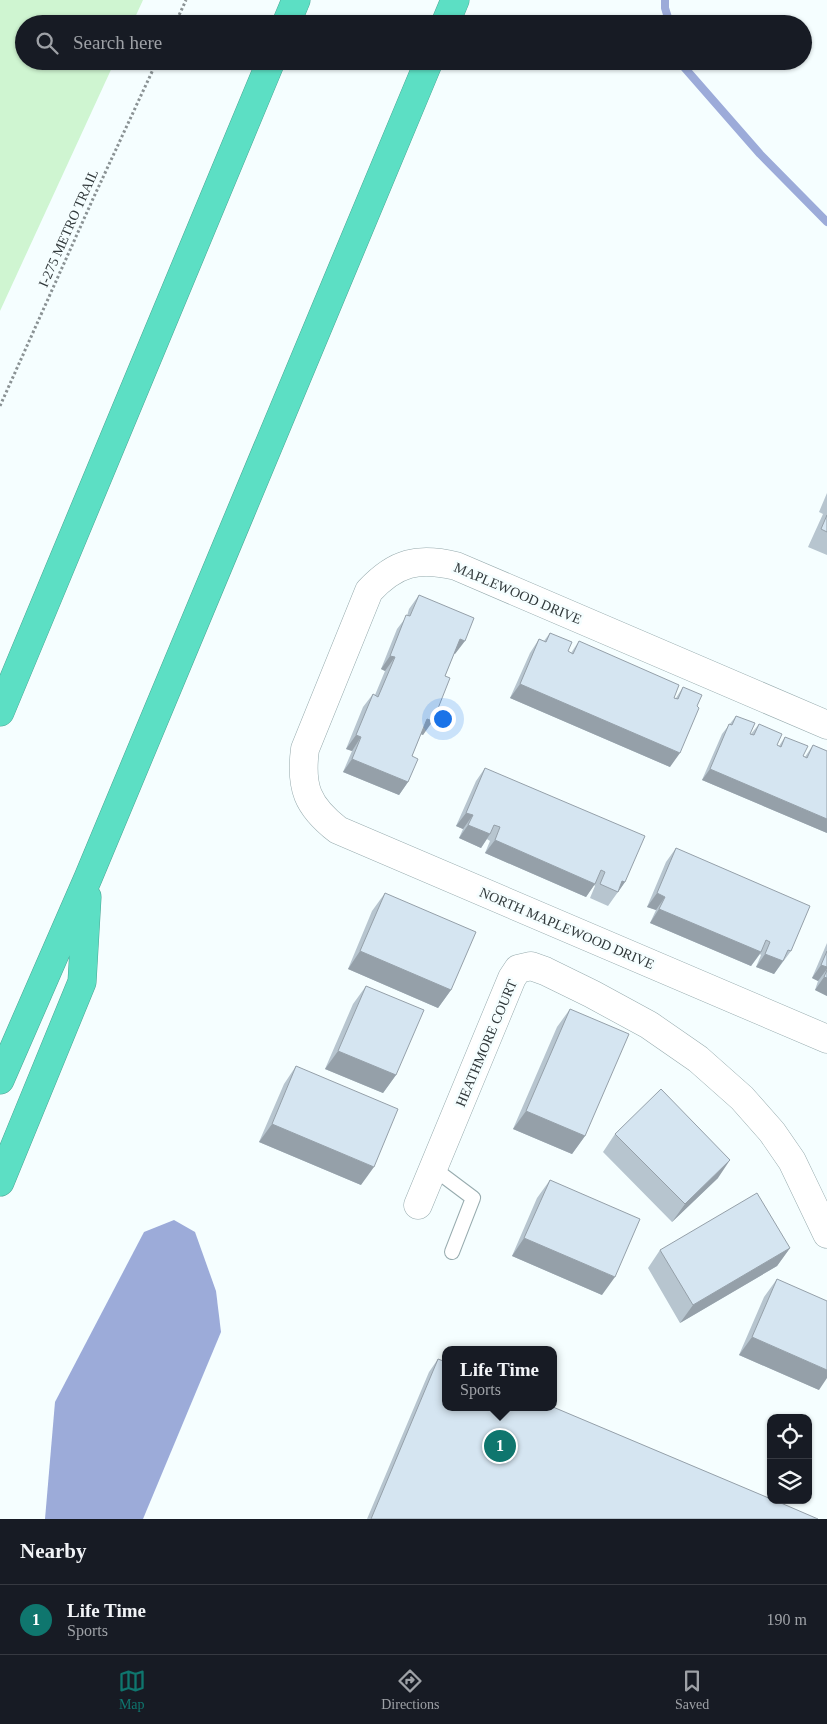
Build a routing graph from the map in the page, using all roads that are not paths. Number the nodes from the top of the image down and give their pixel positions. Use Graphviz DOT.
graph roads {
  1 [pos="296,0"];
  2 [pos="455,0"];
  3 [pos="290,15"];
  4 [pos="449,15"];
  5 [pos="267,70"];
  6 [pos="425,70"];
  7 [pos="0,712"];
  8 [pos="827,725"];
  9 [pos="313,807"];
  10 [pos="88,878"];
  11 [pos="827,1039"];
  12 [pos="0,1080"];
  13 [pos="434,1168"];
  14 [pos="0,1182"];
  15 [pos="418,1205"];
  16 [pos="827,1234"];
  17 [pos="452,1252"];
  1 -- 3 [label="highway"];
  2 -- 4 [label="highway"];
  5 -- 7 [label="highway"];
  6 -- 10 [label="highway"];
  8 -- 9 [label="street, MAPLEWOOD DRIVE"];
  9 -- 11 [label="street, NORTH MAPLEWOOD DRIVE"];
  10 -- 12 [label="highway"];
  10 -- 14 [label="highway"];
  13 -- 15 [label="street, HEATHMORE COURT"];
  13 -- 16 [label="street, HEATHMORE COURT"];
  13 -- 17 [label="lane"];
}
